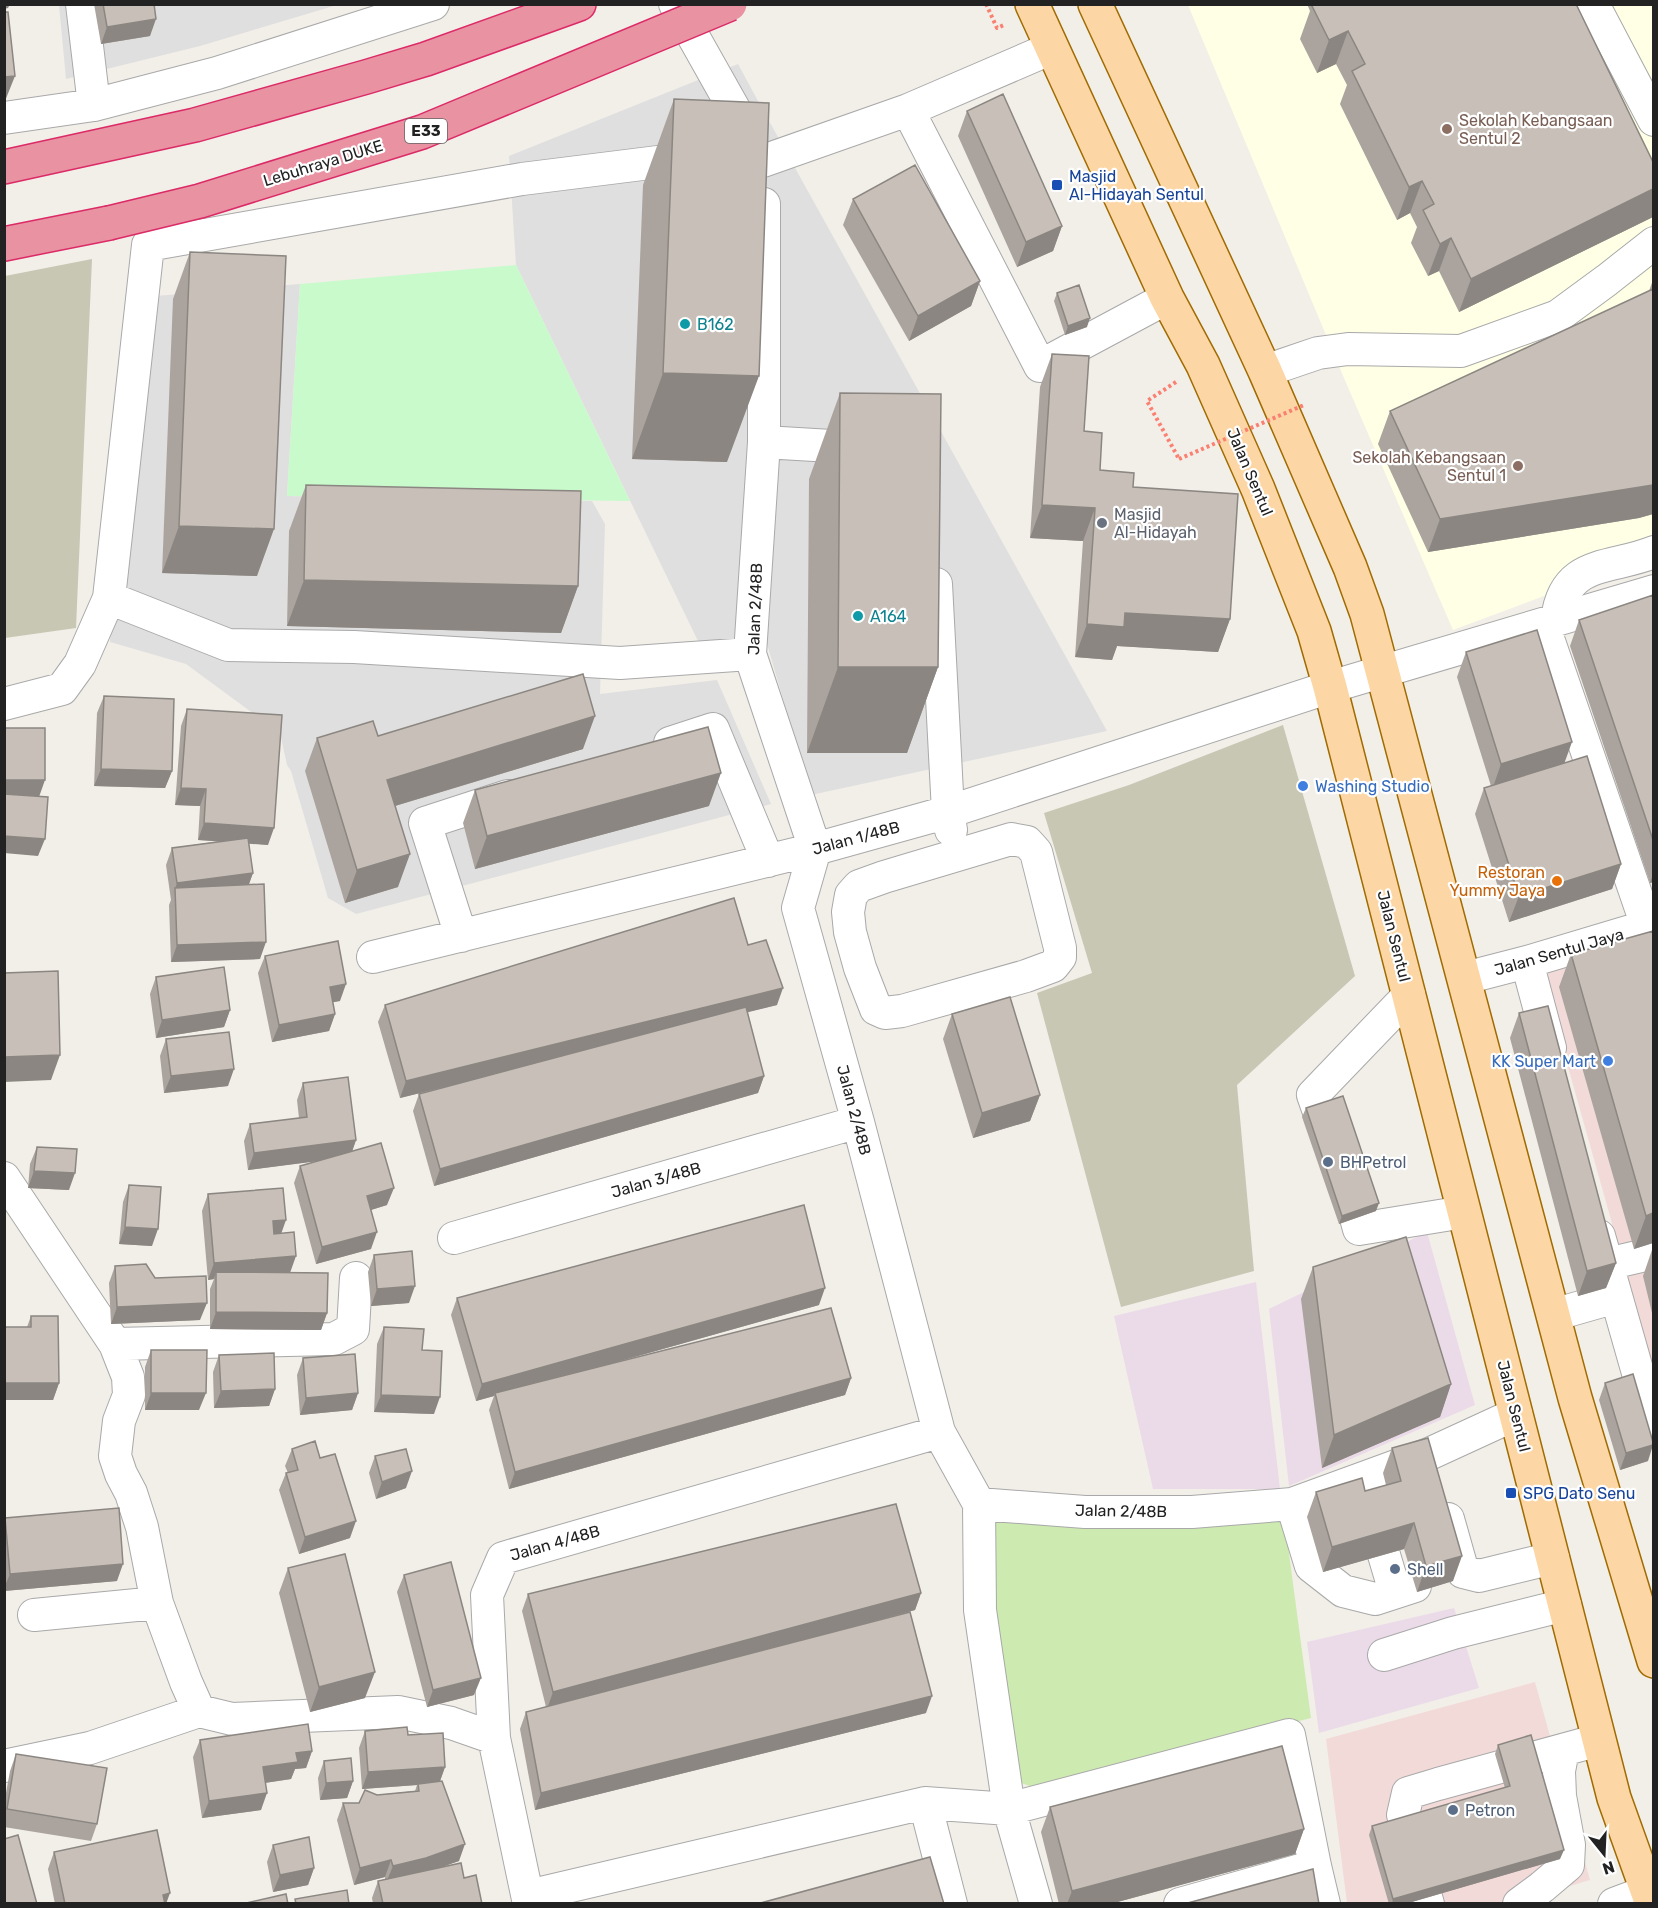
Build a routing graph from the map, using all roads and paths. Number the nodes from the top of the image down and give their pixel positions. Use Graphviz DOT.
graph roads {
  1 [pos="82,4"];
  2 [pos="433,4"];
  3 [pos="579,4"];
  4 [pos="675,4"];
  5 [pos="730,4"];
  6 [pos="1032,4"];
  7 [pos="1095,4"];
  8 [pos="1593,4"];
  9 [pos="1052,48"];
  10 [pos="94,105"];
  11 [pos="908,110"];
  12 [pos="4,118"];
  13 [pos="1653,120"];
  14 [pos="763,161"];
  15 [pos="4,167"];
  16 [pos="4,243"];
  17 [pos="1653,243"];
  18 [pos="1167,298"];
  19 [pos="1265,370"];
  20 [pos="1147,401"];
  21 [pos="1304,405"];
  22 [pos="764,442"];
  23 [pos="894,449"];
  24 [pos="1653,552"];
  25 [pos="935,556"];
  26 [pos="1653,591"];
  27 [pos="109,597"];
  28 [pos="1550,622"];
  29 [pos="750,654"];
  30 [pos="1383,671"];
  31 [pos="1330,687"];
  32 [pos="4,704"];
  33 [pos="647,751"];
  34 [pos="536,787"];
  35 [pos="948,812"];
  36 [pos="815,849"];
  37 [pos="956,855"];
  38 [pos="768,861"];
  39 [pos="1650,925"];
  40 [pos="460,936"];
  41 [pos="373,957"];
  42 [pos="1527,962"];
  43 [pos="1464,978"];
  44 [pos="1409,995"];
  45 [pos="1556,1074"];
  46 [pos="1319,1112"];
  47 [pos="858,1122"];
  48 [pos="4,1178"];
  49 [pos="1592,1208"];
  50 [pos="1464,1212"];
  51 [pos="1356,1218"];
  52 [pos="454,1238"];
  53 [pos="1653,1253"];
  54 [pos="1607,1264"];
  55 [pos="356,1278"];
  56 [pos="1616,1297"];
  57 [pos="1553,1315"];
  58 [pos="115,1344"];
  59 [pos="1516,1414"];
  60 [pos="1653,1429"];
  61 [pos="939,1432"];
  62 [pos="1435,1476"];
  63 [pos="979,1504"];
  64 [pos="1292,1504"];
  65 [pos="1384,1555"];
  66 [pos="1553,1558"];
  67 [pos="157,1603"];
  68 [pos="1565,1605"];
  69 [pos="34,1615"];
  70 [pos="1384,1655"];
  71 [pos="1653,1660"];
  72 [pos="200,1711"];
  73 [pos="494,1738"];
  74 [pos="1599,1740"];
  75 [pos="1563,1750"];
  76 [pos="4,1766"];
  77 [pos="925,1803"];
  78 [pos="1009,1809"];
  79 [pos="1315,1866"];
  80 [pos="1651,1894"];
  81 [pos="529,1900"];
  82 [pos="951,1904"];
  83 [pos="1036,1904"];
  84 [pos="1180,1904"];
  85 [pos="1324,1904"];
  86 [pos="1428,1904"];
  87 [pos="1518,1904"];
  88 [pos="1614,1904"];
  1 -- 10 [label="street"];
  2 -- 10 [label="street"];
  3 -- 15 [label="highway"];
  4 -- 14 [label="street"];
  5 -- 16 [label="highway, Lebuhraya DUKE / E33, bridge"];
  6 -- 9 [label="main road, Jalan Sentul"];
  7 -- 19 [label="main road"];
  8 -- 13 [label="street"];
  9 -- 11 [label="street"];
  9 -- 18 [label="main road, Jalan Sentul"];
  10 -- 12 [label="street"];
  11 -- 14 [label="street"];
  11 -- 18 [label="street"];
  14 -- 22 [label="street, Jalan 2/48B"];
  14 -- 27 [label="street"];
  17 -- 19 [label="street"];
  18 -- 31 [label="main road, Jalan Sentul"];
  19 -- 30 [label="main road"];
  20 -- 21 [label="path, bridge"];
  22 -- 23 [label="street"];
  22 -- 29 [label="street, Jalan 2/48B"];
  24 -- 28 [label="street"];
  25 -- 35 [label="street"];
  26 -- 28 [label="street, Jalan 1/48B"];
  27 -- 29 [label="street"];
  27 -- 32 [label="street"];
  28 -- 30 [label="street, Jalan 1/48B"];
  28 -- 39 [label="street"];
  29 -- 36 [label="street, Jalan 2/48B"];
  30 -- 31 [label="street, Jalan 1/48B"];
  30 -- 43 [label="main road"];
  31 -- 35 [label="street, Jalan 1/48B"];
  31 -- 44 [label="main road, Jalan Sentul"];
  33 -- 38 [label="street"];
  34 -- 40 [label="street"];
  35 -- 36 [label="street, Jalan 1/48B"];
  35 -- 37 [label="street"];
  36 -- 38 [label="street, Jalan 1/48B"];
  36 -- 47 [label="street, Jalan 2/48B"];
  37 -- 37 [label="street"];
  38 -- 40 [label="street, Jalan 1/48B"];
  39 -- 42 [label="street, Jalan Sentul Jaya"];
  40 -- 41 [label="street, Jalan 1/48B"];
  42 -- 43 [label="street, Jalan Sentul Jaya"];
  42 -- 45 [label="street"];
  43 -- 57 [label="main road"];
  44 -- 46 [label="street"];
  44 -- 50 [label="main road, Jalan Sentul"];
  47 -- 52 [label="street, Jalan 3/48B"];
  47 -- 61 [label="street, Jalan 2/48B"];
  48 -- 58 [label="street"];
  49 -- 54 [label="street"];
  50 -- 51 [label="street"];
  50 -- 59 [label="main road, Jalan Sentul"];
  53 -- 54 [label="street"];
  54 -- 56 [label="street"];
  55 -- 58 [label="street"];
  56 -- 57 [label="street"];
  56 -- 60 [label="street"];
  57 -- 71 [label="main road"];
  58 -- 67 [label="street"];
  59 -- 62 [label="street, Jalan 2/48B"];
  59 -- 66 [label="main road, Jalan Sentul"];
  61 -- 63 [label="street, Jalan 2/48B"];
  61 -- 73 [label="street, Jalan 4/48B"];
  62 -- 64 [label="street, Jalan 2/48B"];
  62 -- 66 [label="street"];
  63 -- 64 [label="street, Jalan 2/48B"];
  63 -- 78 [label="street"];
  64 -- 65 [label="street"];
  66 -- 68 [label="main road, Jalan Sentul"];
  67 -- 69 [label="street"];
  67 -- 72 [label="street"];
  68 -- 70 [label="street"];
  68 -- 74 [label="main road, Jalan Sentul"];
  72 -- 73 [label="street"];
  72 -- 76 [label="street"];
  73 -- 81 [label="street, Jalan 4/48B"];
  74 -- 75 [label="street"];
  74 -- 80 [label="main road, Jalan Sentul"];
  75 -- 86 [label="street"];
  75 -- 87 [label="street"];
  77 -- 78 [label="street"];
  77 -- 81 [label="street"];
  77 -- 82 [label="street"];
  78 -- 79 [label="street"];
  78 -- 83 [label="street"];
  79 -- 84 [label="street"];
  79 -- 85 [label="street"];
  80 -- 88 [label="street"];
}
